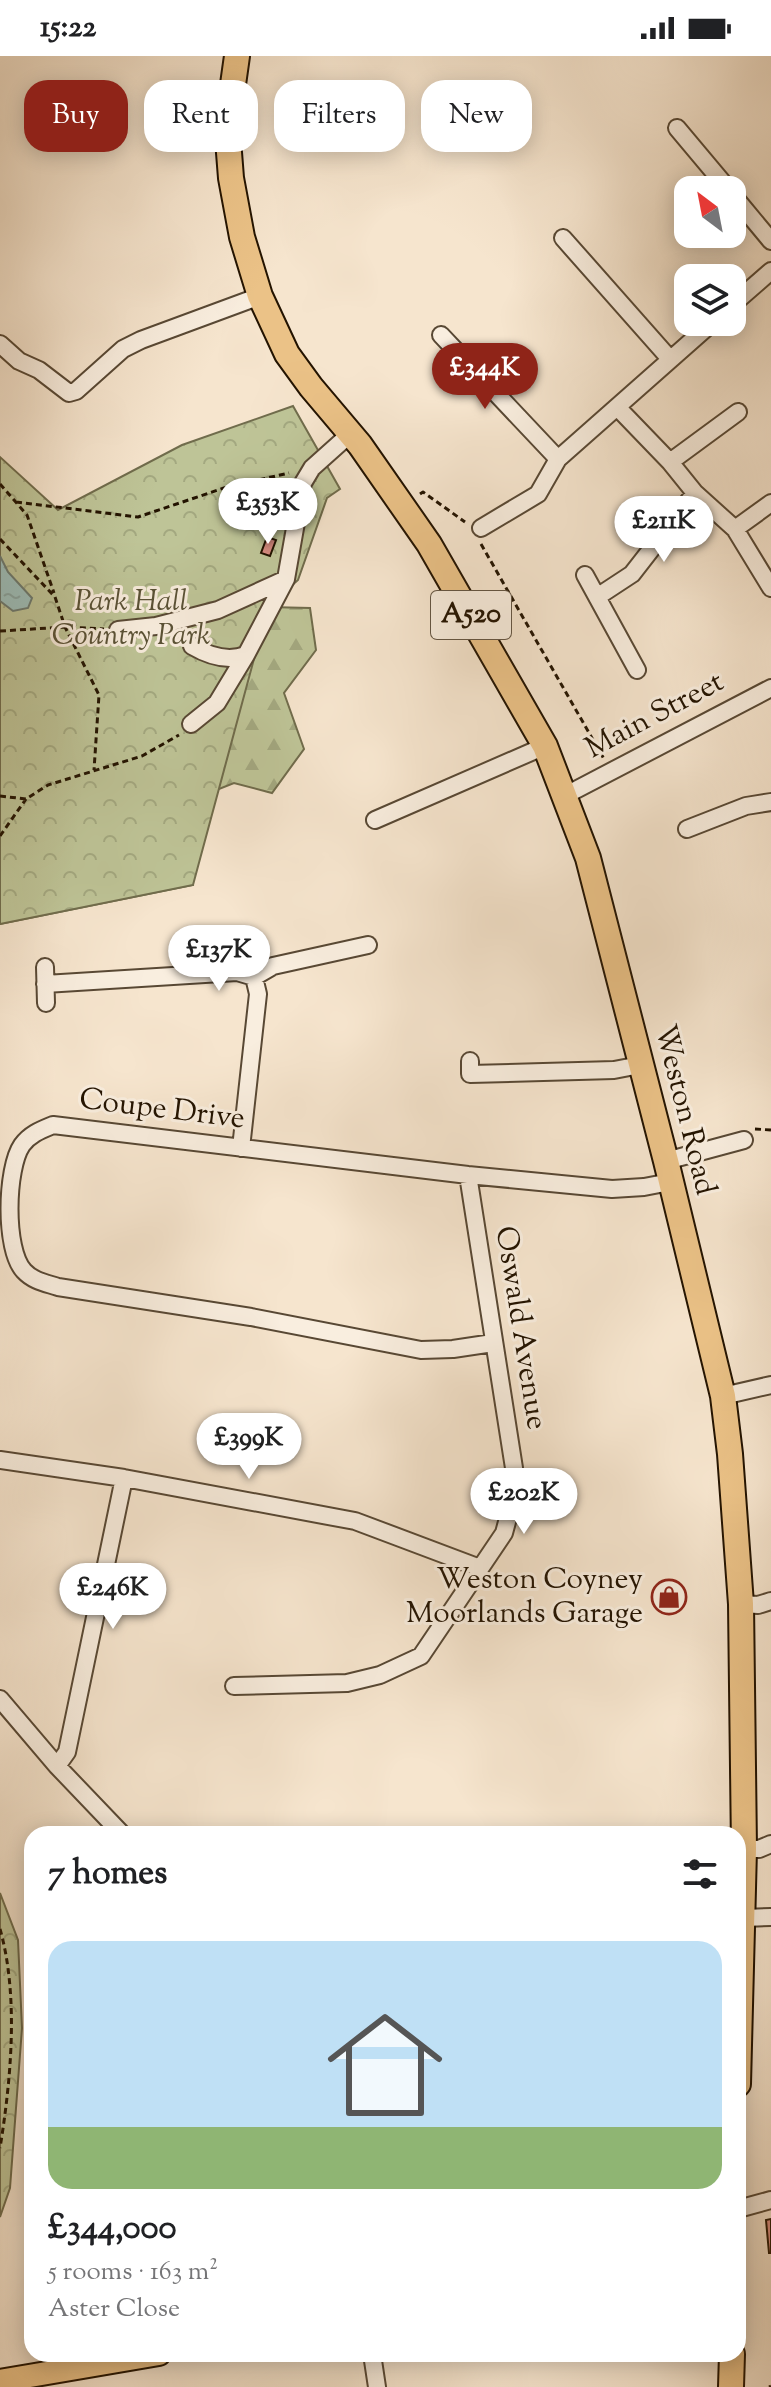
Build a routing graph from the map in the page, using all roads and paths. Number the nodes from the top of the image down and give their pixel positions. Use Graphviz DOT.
graph roads {
  1 [pos="237,56"];
  2 [pos="677,128"];
  3 [pos="717,176"];
  4 [pos="746,211"];
  5 [pos="563,238"];
  6 [pos="771,241"];
  7 [pos="771,271"];
  8 [pos="746,293"];
  9 [pos="260,296"];
  10 [pos="441,335"];
  11 [pos="697,336"];
  12 [pos="0,344"];
  13 [pos="670,359"];
  14 [pos="617,407"];
  15 [pos="738,412"];
  16 [pos="355,440"];
  17 [pos="558,459"];
  18 [pos="670,462"];
  19 [pos="312,468"];
  20 [pos="0,484"];
  21 [pos="695,493"];
  22 [pos="16,502"];
  23 [pos="771,503"];
  24 [pos="404,506"];
  25 [pos="476,527"];
  26 [pos="735,529"];
  27 [pos="0,539"];
  28 [pos="585,575"];
  29 [pos="286,579"];
  30 [pos="771,588"];
  31 [pos="55,597"];
  32 [pos="597,597"];
  33 [pos="65,627"];
  34 [pos="118,630"];
  35 [pos="0,631"];
  36 [pos="192,646"];
  37 [pos="246,655"];
  38 [pos="637,670"];
  39 [pos="770,692"];
  40 [pos="191,724"];
  41 [pos="545,746"];
  42 [pos="94,770"];
  43 [pos="611,771"];
  44 [pos="566,795"];
  45 [pos="0,796"];
  46 [pos="26,799"];
  47 [pos="771,802"];
  48 [pos="375,820"];
  49 [pos="687,829"];
  50 [pos="0,836"];
  51 [pos="370,942"];
  52 [pos="45,967"];
  53 [pos="254,977"];
  54 [pos="45,984"];
  55 [pos="46,1003"];
  56 [pos="470,1061"];
  57 [pos="640,1065"];
  58 [pos="744,1140"];
  59 [pos="241,1148"];
  60 [pos="668,1171"];
  61 [pos="468,1175"];
  62 [pos="493,1343"];
  63 [pos="771,1385"];
  64 [pos="723,1396"];
  65 [pos="0,1460"];
  66 [pos="124,1478"];
  67 [pos="480,1568"];
  68 [pos="771,1601"];
  69 [pos="741,1604"];
  70 [pos="234,1686"];
  71 [pos="0,1699"];
  72 [pos="57,1766"];
  73 [pos="114,1826"];
  74 [pos="744,1826"];
  75 [pos="771,1844"];
  76 [pos="746,1849"];
  77 [pos="771,1917"];
  78 [pos="746,1918"];
  79 [pos="0,1929"];
  80 [pos="0,2104"];
  81 [pos="6,2106"];
  82 [pos="0,2148"];
  83 [pos="771,2200"];
  84 [pos="746,2207"];
  85 [pos="112,2362"];
  86 [pos="373,2362"];
  87 [pos="732,2362"];
  88 [pos="0,2381"];
  89 [pos="377,2387"];
  90 [pos="731,2387"];
  1 -- 9 [label="highway, A520"];
  2 -- 3 [label="street"];
  4 -- 6 [label="street"];
  5 -- 13 [label="street"];
  7 -- 8 [label="street"];
  9 -- 12 [label="street"];
  9 -- 16 [label="highway, A520"];
  10 -- 17 [label="street"];
  11 -- 13 [label="street"];
  13 -- 14 [label="street"];
  14 -- 17 [label="street"];
  14 -- 18 [label="street"];
  15 -- 18 [label="street"];
  16 -- 19 [label="street"];
  16 -- 24 [label="highway, Weston Road / A520"];
  17 -- 25 [label="street"];
  18 -- 21 [label="street"];
  19 -- 22 [label="path"];
  19 -- 29 [label="street"];
  20 -- 22 [label="path"];
  21 -- 26 [label="street"];
  21 -- 32 [label="street"];
  22 -- 31 [label="path"];
  23 -- 26 [label="street"];
  24 -- 25 [label="path"];
  24 -- 41 [label="highway, Weston Road / A520"];
  25 -- 43 [label="path"];
  26 -- 30 [label="street"];
  27 -- 31 [label="path"];
  28 -- 32 [label="street"];
  29 -- 34 [label="street"];
  29 -- 37 [label="street"];
  31 -- 33 [label="path"];
  32 -- 38 [label="street"];
  33 -- 34 [label="path"];
  33 -- 35 [label="path"];
  33 -- 42 [label="path"];
  36 -- 37 [label="street"];
  37 -- 40 [label="street"];
  39 -- 43 [label="street, Main Street"];
  40 -- 42 [label="path"];
  41 -- 44 [label="highway, Weston Road / A520"];
  41 -- 48 [label="street"];
  42 -- 46 [label="path"];
  43 -- 44 [label="street, Main Street"];
  44 -- 57 [label="highway, Weston Road / A520"];
  45 -- 46 [label="path"];
  46 -- 50 [label="path"];
  47 -- 49 [label="street"];
  51 -- 53 [label="street"];
  52 -- 54 [label="street"];
  53 -- 54 [label="street"];
  53 -- 59 [label="street"];
  54 -- 55 [label="street"];
  56 -- 57 [label="street"];
  57 -- 60 [label="highway, Weston Road / A520"];
  58 -- 60 [label="street, Coupe Drive"];
  59 -- 61 [label="street, Coupe Drive"];
  59 -- 62 [label="street, Coupe Drive"];
  60 -- 61 [label="street, Coupe Drive"];
  60 -- 64 [label="highway, Weston Road / A520"];
  61 -- 62 [label="street, Oswald Avenue"];
  62 -- 67 [label="street, Oswald Avenue"];
  63 -- 64 [label="street"];
  64 -- 69 [label="highway, Weston Road / A520"];
  65 -- 66 [label="street"];
  66 -- 67 [label="street"];
  66 -- 72 [label="street"];
  67 -- 70 [label="street, Oswald Avenue"];
  68 -- 69 [label="street"];
  69 -- 74 [label="highway, Weston Road / A520"];
  71 -- 72 [label="street"];
  72 -- 73 [label="street"];
  75 -- 76 [label="street"];
  77 -- 78 [label="street"];
  79 -- 81 [label="path"];
  80 -- 81 [label="path"];
  81 -- 82 [label="path"];
  83 -- 84 [label="street"];
  85 -- 88 [label="main road"];
  86 -- 89 [label="street"];
  87 -- 90 [label="highway"];
}
